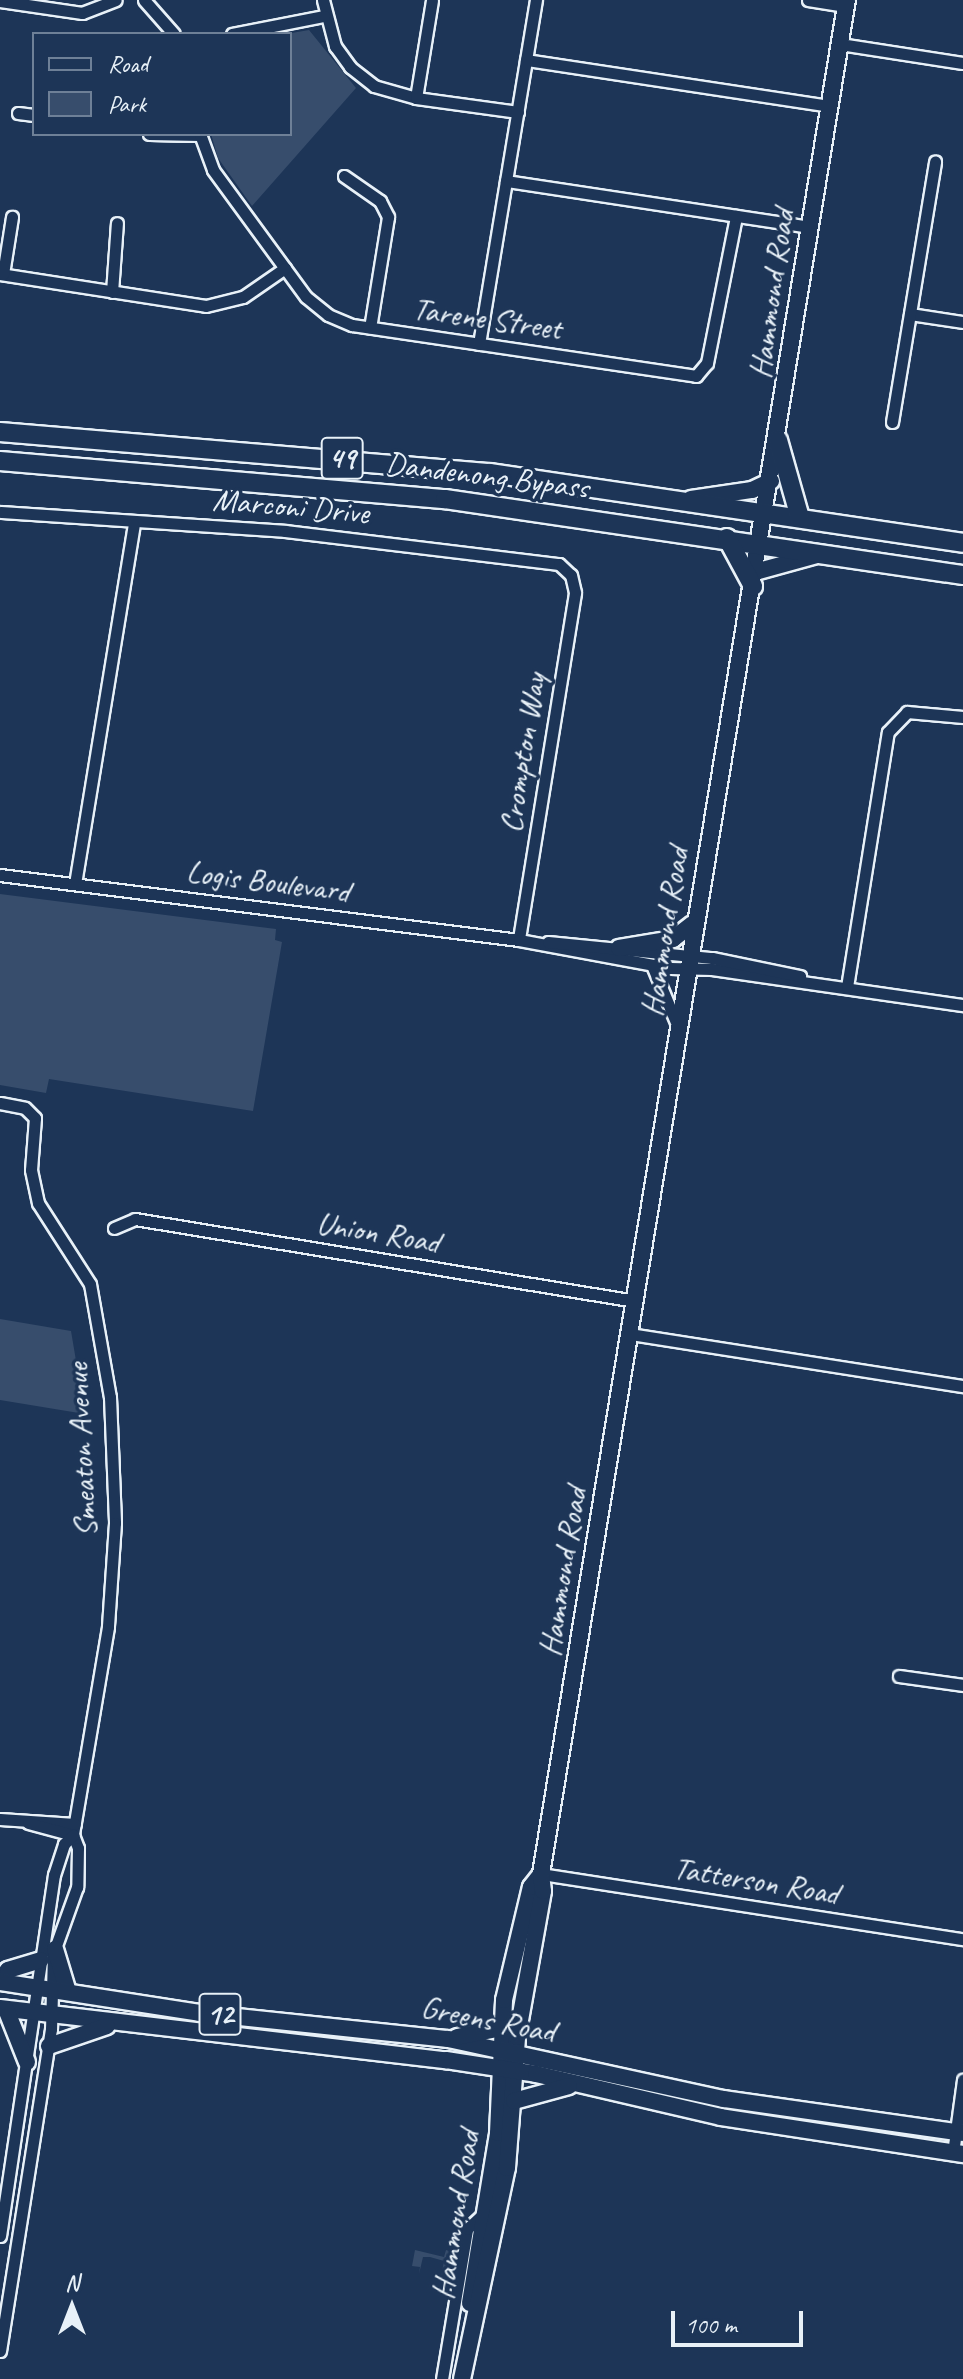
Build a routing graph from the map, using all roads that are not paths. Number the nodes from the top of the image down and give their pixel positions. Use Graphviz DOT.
graph roads {
  1 [pos="116,0"];
  2 [pos="144,0"];
  3 [pos="323,0"];
  4 [pos="432,0"];
  5 [pos="536,0"];
  6 [pos="808,0"];
  7 [pos="0,1"];
  8 [pos="846,3"];
  9 [pos="324,16"];
  10 [pos="172,32"];
  11 [pos="242,32"];
  12 [pos="840,44"];
  13 [pos="526,60"];
  14 [pos="963,63"];
  15 [pos="416,98"];
  16 [pos="829,106"];
  17 [pos="518,112"];
  18 [pos="18,113"];
  19 [pos="32,115"];
  20 [pos="201,136"];
  21 [pos="935,162"];
  22 [pos="344,176"];
  23 [pos="506,181"];
  24 [pos="736,216"];
  25 [pos="12,217"];
  26 [pos="117,223"];
  27 [pos="810,227"];
  28 [pos="285,268"];
  29 [pos="1,274"];
  30 [pos="112,292"];
  31 [pos="910,314"];
  32 [pos="963,322"];
  33 [pos="370,328"];
  34 [pos="479,344"];
  35 [pos="892,422"];
  36 [pos="0,432"];
  37 [pos="778,440"];
  38 [pos="0,461"];
  39 [pos="771,481"];
  40 [pos="683,499"];
  41 [pos="0,512"];
  42 [pos="765,513"];
  43 [pos="800,518"];
  44 [pos="134,522"];
  45 [pos="727,538"];
  46 [pos="761,542"];
  47 [pos="963,543"];
  48 [pos="826,552"];
  49 [pos="571,575"];
  50 [pos="963,575"];
  51 [pos="754,579"];
  52 [pos="963,717"];
  53 [pos="0,875"];
  54 [pos="75,884"];
  55 [pos="692,924"];
  56 [pos="524,941"];
  57 [pos="619,948"];
  58 [pos="688,963"];
  59 [pos="651,965"];
  60 [pos="847,987"];
  61 [pos="963,1005"];
  62 [pos="678,1027"];
  63 [pos="0,1103"];
  64 [pos="114,1228"];
  65 [pos="635,1301"];
  66 [pos="630,1334"];
  67 [pos="963,1386"];
  68 [pos="899,1676"];
  69 [pos="963,1685"];
  70 [pos="0,1819"];
  71 [pos="74,1830"];
  72 [pos="541,1874"];
  73 [pos="963,1939"];
  74 [pos="55,1949"];
  75 [pos="41,1960"];
  76 [pos="0,1981"];
  77 [pos="44,1989"];
  78 [pos="68,1992"];
  79 [pos="3,2009"];
  80 [pos="35,2014"];
  81 [pos="53,2016"];
  82 [pos="111,2023"];
  83 [pos="502,2028"];
  84 [pos="448,2039"];
  85 [pos="49,2046"];
  86 [pos="499,2049"];
  87 [pos="517,2053"];
  88 [pos="27,2062"];
  89 [pos="497,2070"];
  90 [pos="515,2071"];
  91 [pos="963,2080"];
  92 [pos="575,2085"];
  93 [pos="514,2101"];
  94 [pos="745,2102"];
  95 [pos="743,2120"];
  96 [pos="960,2132"];
  97 [pos="958,2154"];
  98 [pos="486,2211"];
  99 [pos="0,2236"];
  100 [pos="2,2324"];
  101 [pos="0,2351"];
  102 [pos="442,2379"];
  103 [pos="461,2379"];
  1 -- 7 [label="street"];
  2 -- 10 [label="street"];
  3 -- 9 [label="street"];
  4 -- 15 [label="street"];
  5 -- 13 [label="street"];
  6 -- 8 [label="street"];
  8 -- 12 [label="main road, Hammond Road"];
  9 -- 11 [label="street"];
  9 -- 15 [label="street"];
  12 -- 14 [label="street"];
  12 -- 16 [label="main road, Hammond Road"];
  13 -- 16 [label="street"];
  13 -- 17 [label="street"];
  15 -- 17 [label="street"];
  16 -- 27 [label="main road, Hammond Road"];
  17 -- 23 [label="street"];
  18 -- 19 [label="street"];
  20 -- 28 [label="street, Tarene Street"];
  21 -- 31 [label="street"];
  22 -- 33 [label="street"];
  23 -- 24 [label="street"];
  23 -- 34 [label="street"];
  24 -- 27 [label="street"];
  24 -- 34 [label="street, Tarene Street"];
  25 -- 29 [label="street"];
  26 -- 30 [label="street"];
  27 -- 37 [label="main road, Hammond Road"];
  28 -- 30 [label="street"];
  28 -- 33 [label="street, Tarene Street"];
  29 -- 30 [label="street"];
  31 -- 32 [label="street"];
  31 -- 35 [label="street"];
  33 -- 34 [label="street, Tarene Street"];
  36 -- 40 [label="highway, Dandenong Bypass / 49"];
  37 -- 39 [label="main road, Hammond Road"];
  37 -- 43 [label="highway"];
  38 -- 45 [label="highway, Dandenong Bypass / 49"];
  39 -- 40 [label="main road"];
  39 -- 42 [label="main road, Hammond Road"];
  40 -- 42 [label="highway, Dandenong Bypass / 49"];
  41 -- 44 [label="street, Marconi Drive"];
  42 -- 43 [label="highway, Dandenong Bypass / 49"];
  42 -- 46 [label="main road, Hammond Road"];
  43 -- 47 [label="highway, Dandenong Bypass / 49"];
  44 -- 49 [label="street, Marconi Drive"];
  44 -- 54 [label="street"];
  45 -- 46 [label="highway, Dandenong Bypass / 49"];
  45 -- 51 [label="highway"];
  46 -- 48 [label="highway, Dandenong Bypass / 49"];
  46 -- 51 [label="main road, Hammond Road"];
  48 -- 50 [label="highway, Dandenong Bypass / 49"];
  48 -- 51 [label="main road"];
  49 -- 56 [label="street, Crompton Way"];
  51 -- 55 [label="main road, Hammond Road"];
  52 -- 60 [label="street"];
  53 -- 54 [label="street, Logis Boulevard"];
  54 -- 56 [label="street, Logis Boulevard"];
  55 -- 57 [label="main road"];
  55 -- 58 [label="main road, Hammond Road"];
  56 -- 57 [label="street, Logis Boulevard"];
  56 -- 59 [label="street, Logis Boulevard"];
  57 -- 58 [label="street, Logis Boulevard"];
  58 -- 59 [label="street, Logis Boulevard"];
  58 -- 60 [label="street"];
  58 -- 62 [label="main road, Hammond Road"];
  59 -- 62 [label="street"];
  60 -- 61 [label="street"];
  62 -- 65 [label="main road, Hammond Road"];
  63 -- 71 [label="street, Smeaton Avenue"];
  64 -- 65 [label="street, Union Road"];
  65 -- 66 [label="main road, Hammond Road"];
  66 -- 67 [label="street"];
  66 -- 72 [label="main road, Hammond Road"];
  68 -- 69 [label="street"];
  70 -- 71 [label="street"];
  71 -- 74 [label="street, Smeaton Avenue"];
  71 -- 75 [label="street, Smeaton Avenue"];
  72 -- 73 [label="street, Tatterson Road"];
  72 -- 83 [label="main road, Hammond Road"];
  72 -- 87 [label="main road, Hammond Road"];
  74 -- 77 [label="street, Smeaton Avenue"];
  74 -- 78 [label="main road"];
  75 -- 76 [label="main road"];
  75 -- 77 [label="street, Smeaton Avenue"];
  76 -- 77 [label="main road, Greens Road / 12"];
  77 -- 78 [label="main road, Greens Road / 12"];
  77 -- 80 [label="street"];
  77 -- 81 [label="street"];
  78 -- 84 [label="main road, Greens Road / 12"];
  79 -- 80 [label="main road, Greens Road / 12"];
  79 -- 88 [label="main road"];
  80 -- 81 [label="main road, Greens Road / 12"];
  80 -- 88 [label="street"];
  81 -- 82 [label="main road, Greens Road / 12"];
  81 -- 85 [label="street"];
  82 -- 85 [label="main road"];
  82 -- 89 [label="main road, Greens Road / 12"];
  83 -- 84 [label="main road"];
  83 -- 86 [label="main road, Hammond Road"];
  84 -- 86 [label="main road, Greens Road / 12"];
  85 -- 100 [label="street"];
  86 -- 87 [label="main road, Greens Road / 12"];
  86 -- 89 [label="main road, Hammond Road"];
  87 -- 90 [label="main road, Hammond Road"];
  87 -- 94 [label="main road, Greens Road / 12"];
  88 -- 99 [label="street"];
  89 -- 90 [label="main road, Greens Road / 12"];
  89 -- 98 [label="main road, Hammond Road"];
  90 -- 92 [label="main road, Greens Road / 12"];
  90 -- 93 [label="main road, Hammond Road"];
  91 -- 96 [label="street"];
  92 -- 93 [label="main road"];
  92 -- 95 [label="main road, Greens Road / 12"];
  93 -- 103 [label="main road, Hammond Road"];
  94 -- 95 [label="main road"];
  94 -- 96 [label="main road, Greens Road / 12"];
  95 -- 97 [label="main road, Greens Road / 12"];
  96 -- 97 [label="street"];
  98 -- 102 [label="street"];
  98 -- 103 [label="main road, Hammond Road"];
  100 -- 101 [label="street"];
}
